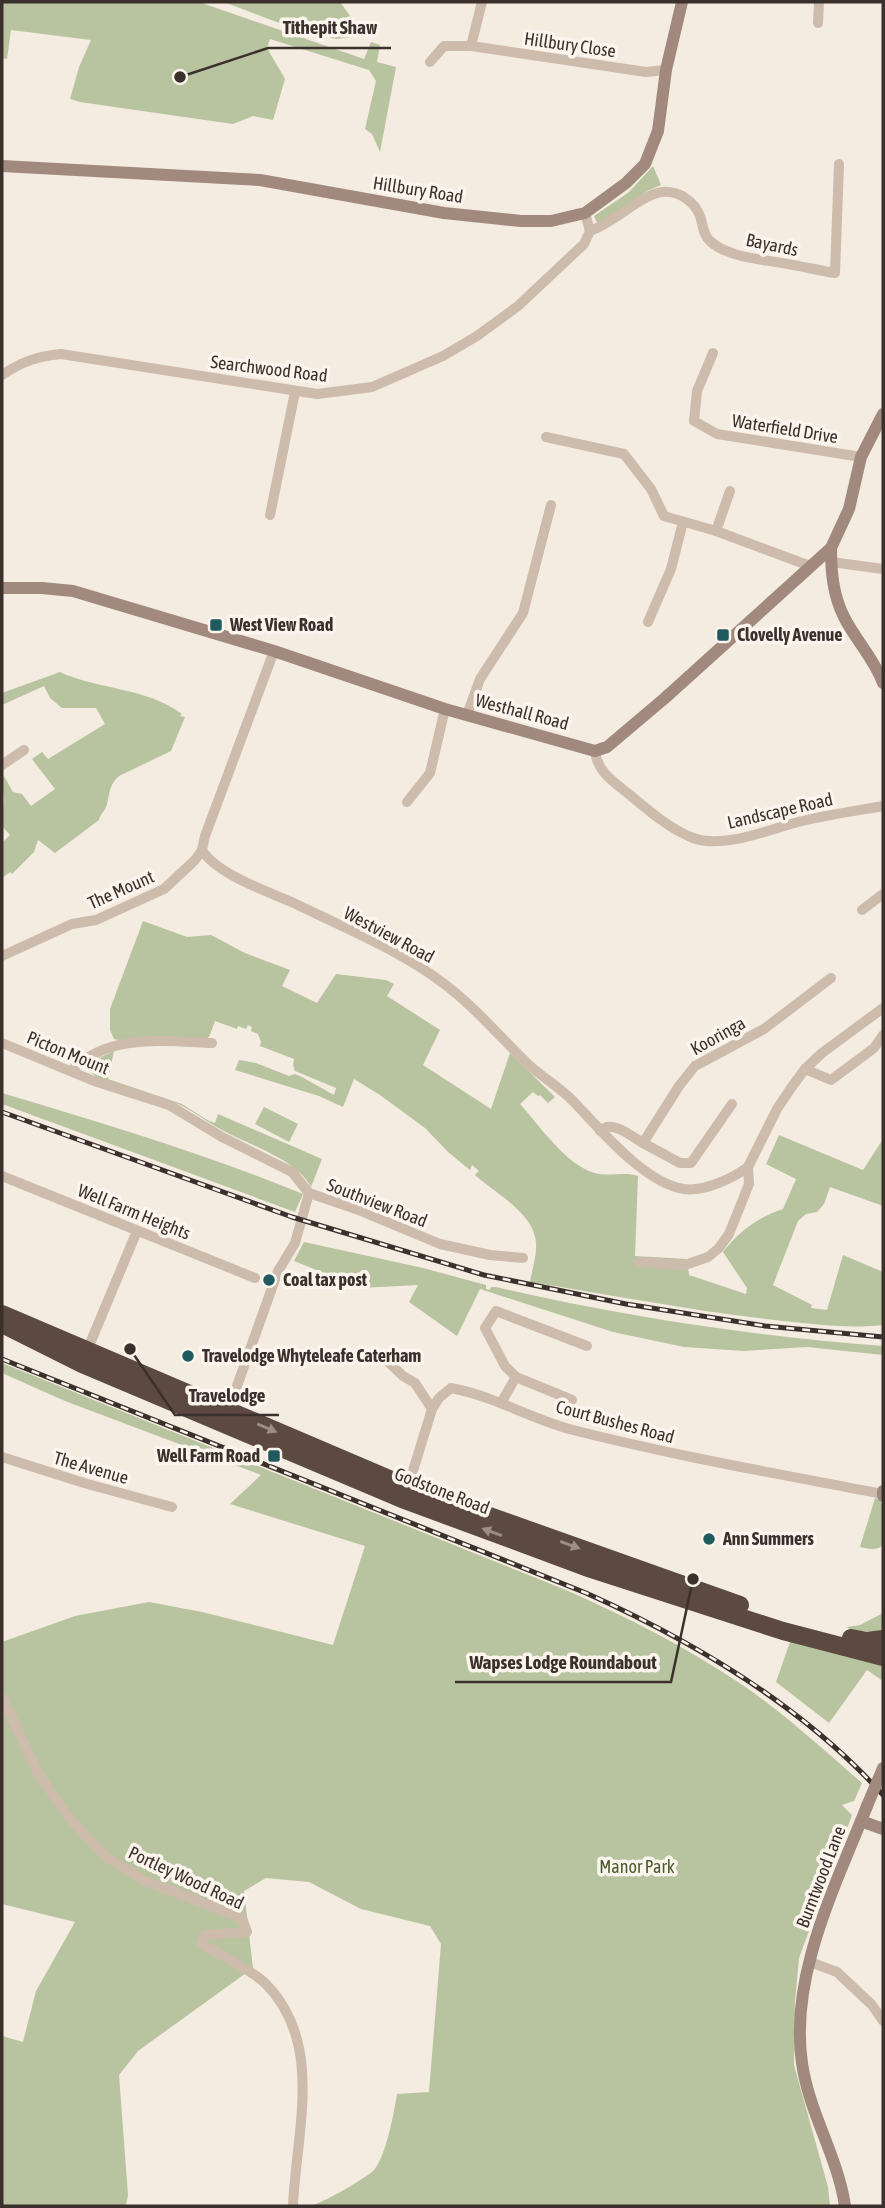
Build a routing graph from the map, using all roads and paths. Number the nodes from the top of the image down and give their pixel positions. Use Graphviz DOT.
graph roads {
  1 [pos="482,2"];
  2 [pos="682,2"];
  3 [pos="819,2"];
  4 [pos="818,23"];
  5 [pos="471,46"];
  6 [pos="430,62"];
  7 [pos="666,70"];
  8 [pos="839,164"];
  9 [pos="2,166"];
  10 [pos="585,213"];
  11 [pos="590,231"];
  12 [pos="713,353"];
  13 [pos="2,375"];
  14 [pos="295,392"];
  15 [pos="883,414"];
  16 [pos="546,437"];
  17 [pos="861,457"];
  18 [pos="730,491"];
  19 [pos="551,505"];
  20 [pos="270,514"];
  21 [pos="683,522"];
  22 [pos="716,531"];
  23 [pos="831,548"];
  24 [pos="831,562"];
  25 [pos="810,566"];
  26 [pos="883,569"];
  27 [pos="2,588"];
  28 [pos="648,622"];
  29 [pos="274,651"];
  30 [pos="883,683"];
  31 [pos="445,709"];
  32 [pos="467,715"];
  33 [pos="24,750"];
  34 [pos="595,751"];
  35 [pos="2,765"];
  36 [pos="407,802"];
  37 [pos="883,806"];
  38 [pos="202,850"];
  39 [pos="883,894"];
  40 [pos="862,910"];
  41 [pos="2,956"];
  42 [pos="831,978"];
  43 [pos="883,1008"];
  44 [pos="883,1035"];
  45 [pos="2,1043"];
  46 [pos="212,1043"];
  47 [pos="805,1069"];
  48 [pos="71,1071"];
  49 [pos="122,1091"];
  50 [pos="732,1104"];
  51 [pos="600,1131"];
  52 [pos="643,1143"];
  53 [pos="748,1167"];
  54 [pos="2,1176"];
  55 [pos="309,1194"];
  56 [pos="137,1231"];
  57 [pos="523,1258"];
  58 [pos="639,1262"];
  59 [pos="255,1278"];
  60 [pos="2,1314"];
  61 [pos="2,1324"];
  62 [pos="587,1346"];
  63 [pos="380,1354"];
  64 [pos="85,1358"];
  65 [pos="516,1377"];
  66 [pos="572,1400"];
  67 [pos="501,1403"];
  68 [pos="432,1409"];
  69 [pos="225,1418"];
  70 [pos="2,1457"];
  71 [pos="408,1487"];
  72 [pos="883,1494"];
  73 [pos="172,1507"];
  74 [pos="531,1539"];
  75 [pos="785,1626"];
  76 [pos="883,1639"];
  77 [pos="883,1657"];
  78 [pos="2,1697"];
  79 [pos="883,1767"];
  80 [pos="861,1821"];
  81 [pos="883,1829"];
  82 [pos="810,1962"];
  83 [pos="883,2021"];
  84 [pos="293,2206"];
  85 [pos="845,2206"];
  1 -- 5 [label="street"];
  2 -- 7 [label="street, Hillbury Road"];
  3 -- 4 [label="street"];
  5 -- 6 [label="street, Hillbury Close"];
  5 -- 7 [label="street, Hillbury Close"];
  7 -- 10 [label="street, Hillbury Road"];
  8 -- 11 [label="street, Bayards"];
  9 -- 10 [label="street, Hillbury Road"];
  10 -- 11 [label="street"];
  11 -- 14 [label="street, Searchwood Road"];
  12 -- 17 [label="street, Waterfield Drive"];
  13 -- 14 [label="street, Searchwood Road"];
  14 -- 20 [label="street"];
  15 -- 17 [label="street"];
  16 -- 21 [label="street"];
  17 -- 23 [label="street"];
  18 -- 22 [label="street"];
  19 -- 32 [label="street"];
  21 -- 22 [label="street"];
  21 -- 28 [label="street"];
  22 -- 25 [label="street"];
  23 -- 24 [label="street"];
  23 -- 25 [label="street"];
  24 -- 26 [label="street"];
  24 -- 30 [label="street"];
  25 -- 34 [label="street"];
  27 -- 29 [label="street, Westhall Road"];
  29 -- 31 [label="street, Westhall Road"];
  29 -- 38 [label="street"];
  31 -- 32 [label="street, Westhall Road"];
  31 -- 36 [label="street"];
  32 -- 34 [label="street, Westhall Road"];
  33 -- 35 [label="street"];
  34 -- 37 [label="street, Landscape Road"];
  38 -- 41 [label="street, The Mount"];
  38 -- 51 [label="street, Westview Road"];
  39 -- 40 [label="street"];
  42 -- 52 [label="street, Kooringa"];
  43 -- 47 [label="street"];
  44 -- 47 [label="street"];
  45 -- 48 [label="street, Picton Mount"];
  46 -- 48 [label="street"];
  47 -- 53 [label="street"];
  48 -- 49 [label="street, Picton Mount"];
  49 -- 55 [label="street, Southview Road"];
  50 -- 52 [label="street"];
  51 -- 52 [label="street"];
  51 -- 53 [label="street, Westview Road"];
  53 -- 58 [label="street"];
  54 -- 56 [label="street, Well Farm Heights"];
  55 -- 57 [label="street, Southview Road"];
  55 -- 69 [label="street"];
  56 -- 59 [label="street, Well Farm Heights"];
  56 -- 64 [label="street"];
  60 -- 64 [label="highway, Godstone Road"];
  61 -- 64 [label="highway, Godstone Road"];
  62 -- 65 [label="street"];
  63 -- 68 [label="street"];
  64 -- 69 [label="highway, Godstone Road"];
  65 -- 66 [label="street"];
  65 -- 67 [label="street"];
  67 -- 68 [label="street, Court Bushes Road"];
  67 -- 72 [label="street, Court Bushes Road"];
  68 -- 71 [label="street"];
  69 -- 71 [label="highway, Godstone Road, one-way"];
  74 -- 69 [label="highway, Godstone Road, one-way"];
  70 -- 73 [label="street, The Avenue"];
  71 -- 74 [label="highway, Godstone Road"];
  74 -- 75 [label="highway, Godstone Road"];
  75 -- 76 [label="highway, Godstone Road"];
  75 -- 77 [label="highway, Godstone Road"];
  78 -- 84 [label="street, Portley Wood Road"];
  79 -- 80 [label="street, Burntwood Lane, bridge"];
  80 -- 81 [label="street"];
  80 -- 82 [label="street, Burntwood Lane"];
  82 -- 83 [label="street"];
  82 -- 85 [label="street, Burntwood Lane"];
}
